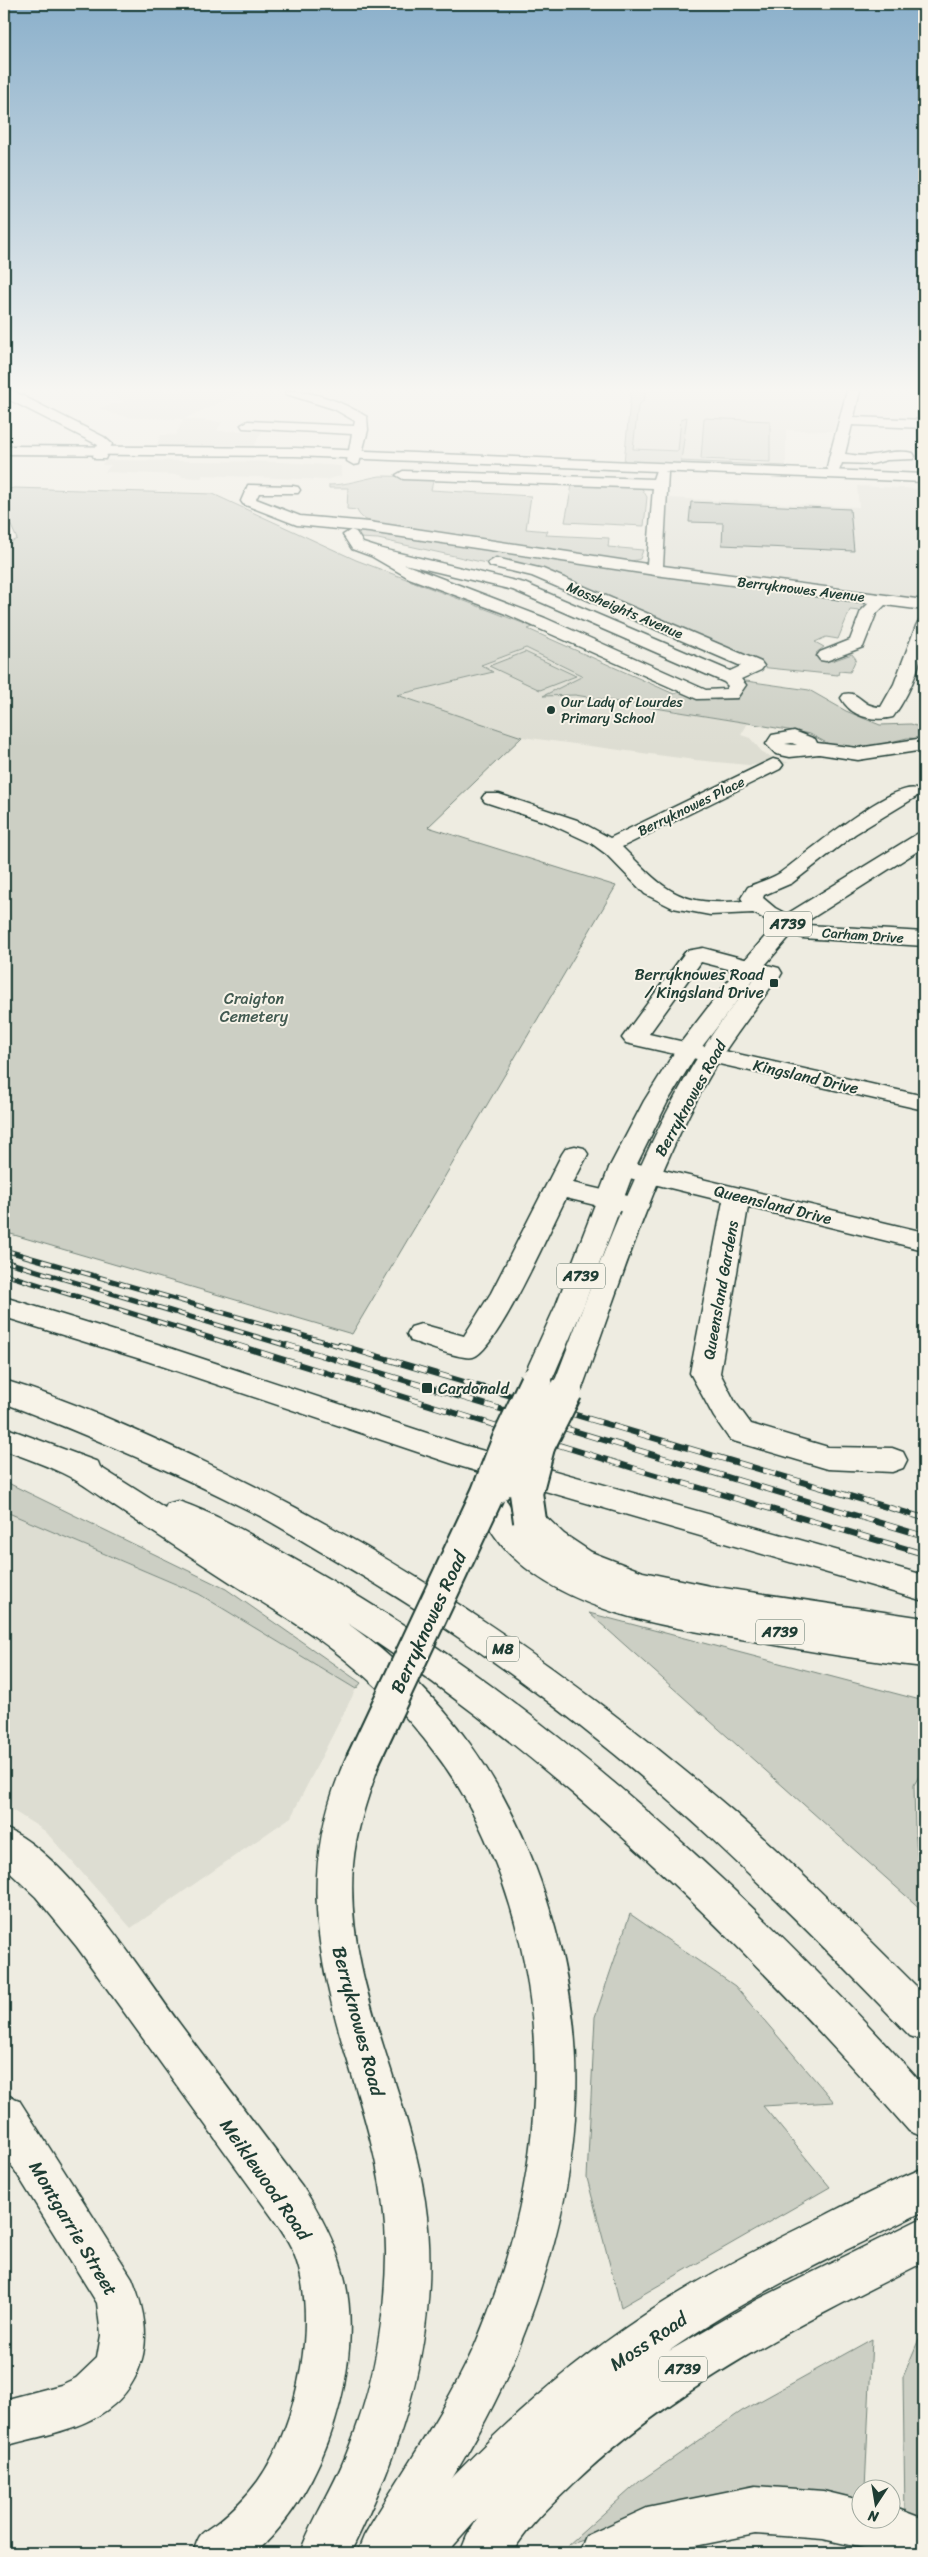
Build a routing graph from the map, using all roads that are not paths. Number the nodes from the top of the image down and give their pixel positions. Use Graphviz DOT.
graph roads {
  1 [pos="270,510"];
  2 [pos="659,510"];
  3 [pos="353,530"];
  4 [pos="377,553"];
  5 [pos="655,570"];
  6 [pos="880,599"];
  7 [pos="924,604"];
  8 [pos="924,626"];
  9 [pos="833,649"];
  10 [pos="730,678"];
  11 [pos="850,698"];
  12 [pos="924,744"];
  13 [pos="807,749"];
  14 [pos="773,766"];
  15 [pos="909,793"];
  16 [pos="492,798"];
  17 [pos="924,838"];
  18 [pos="609,846"];
  19 [pos="924,856"];
  20 [pos="756,906"];
  21 [pos="796,926"];
  22 [pos="924,939"];
  23 [pos="761,970"];
  24 [pos="699,1052"];
  25 [pos="924,1103"];
  26 [pos="575,1154"];
  27 [pos="622,1168"];
  28 [pos="649,1173"];
  29 [pos="558,1188"];
  30 [pos="737,1194"];
  31 [pos="623,1203"];
  32 [pos="924,1241"];
  33 [pos="4,1307"];
  34 [pos="421,1334"];
  35 [pos="4,1391"];
  36 [pos="4,1438"];
  37 [pos="539,1444"];
  38 [pos="892,1460"];
  39 [pos="71,1463"];
  40 [pos="487,1495"];
  41 [pos="924,1588"];
  42 [pos="642,1595"];
  43 [pos="924,1632"];
  44 [pos="924,1653"];
  45 [pos="4,1845"];
  46 [pos="924,2022"];
  47 [pos="4,2115"];
  48 [pos="924,2116"];
  49 [pos="924,2189"];
  50 [pos="905,2248"];
  51 [pos="4,2424"];
  52 [pos="924,2543"];
  53 [pos="217,2553"];
  54 [pos="324,2553"];
  55 [pos="381,2553"];
  56 [pos="416,2553"];
  57 [pos="484,2553"];
  58 [pos="603,2553"];
  1 -- 3 [label="main road, Berryknowes Avenue"];
  2 -- 5 [label="main road"];
  3 -- 4 [label="main road, Mossheights Avenue"];
  3 -- 5 [label="main road, Berryknowes Avenue"];
  3 -- 10 [label="main road, Mossheights Avenue"];
  4 -- 10 [label="main road, Mossheights Avenue"];
  4 -- 10 [label="main road, Mossheights Avenue"];
  5 -- 6 [label="main road, Berryknowes Avenue"];
  6 -- 7 [label="main road, Berryknowes Avenue"];
  6 -- 9 [label="main road"];
  8 -- 11 [label="main road"];
  12 -- 13 [label="main road"];
  14 -- 18 [label="main road, Berryknowes Place"];
  15 -- 20 [label="main road"];
  16 -- 18 [label="main road"];
  17 -- 21 [label="main road, Berryknowes Road / A739"];
  18 -- 20 [label="main road"];
  19 -- 21 [label="main road, Berryknowes Road / A739"];
  20 -- 21 [label="main road"];
  21 -- 22 [label="main road, Carham Drive"];
  21 -- 23 [label="main road, Berryknowes Road / A739"];
  23 -- 24 [label="main road, Berryknowes Road / A739"];
  23 -- 24 [label="main road, Berryknowes Road"];
  24 -- 25 [label="main road, Kingsland Drive"];
  24 -- 27 [label="main road, Berryknowes Road / A739"];
  24 -- 28 [label="main road, Berryknowes Road / A739"];
  26 -- 29 [label="main road"];
  27 -- 28 [label="main road, Queensland Drive"];
  27 -- 31 [label="main road, Berryknowes Road / A739"];
  28 -- 30 [label="main road, Queensland Drive"];
  28 -- 31 [label="main road, Berryknowes Road / A739"];
  29 -- 31 [label="main road"];
  29 -- 34 [label="main road"];
  30 -- 32 [label="main road, Queensland Drive"];
  30 -- 38 [label="main road, Queensland Gardens"];
  31 -- 37 [label="main road, Berryknowes Road / A739, bridge"];
  31 -- 40 [label="main road, Berryknowes Road / A739, bridge"];
  33 -- 41 [label="main road"];
  35 -- 46 [label="main road, M8"];
  36 -- 39 [label="main road"];
  37 -- 40 [label="main road, Berryknowes Road, bridge"];
  37 -- 42 [label="main road, A739, bridge"];
  39 -- 48 [label="main road"];
  39 -- 55 [label="main road"];
  40 -- 42 [label="main road, A739"];
  40 -- 54 [label="main road, Berryknowes Road, bridge"];
  42 -- 43 [label="main road, A739"];
  42 -- 44 [label="main road, A739"];
  45 -- 53 [label="main road, Meiklewood Road"];
  47 -- 51 [label="main road, Montgarrie Street"];
  49 -- 56 [label="main road, Moss Road / A739"];
  50 -- 57 [label="main road, A739"];
  52 -- 58 [label="main road"];
}
